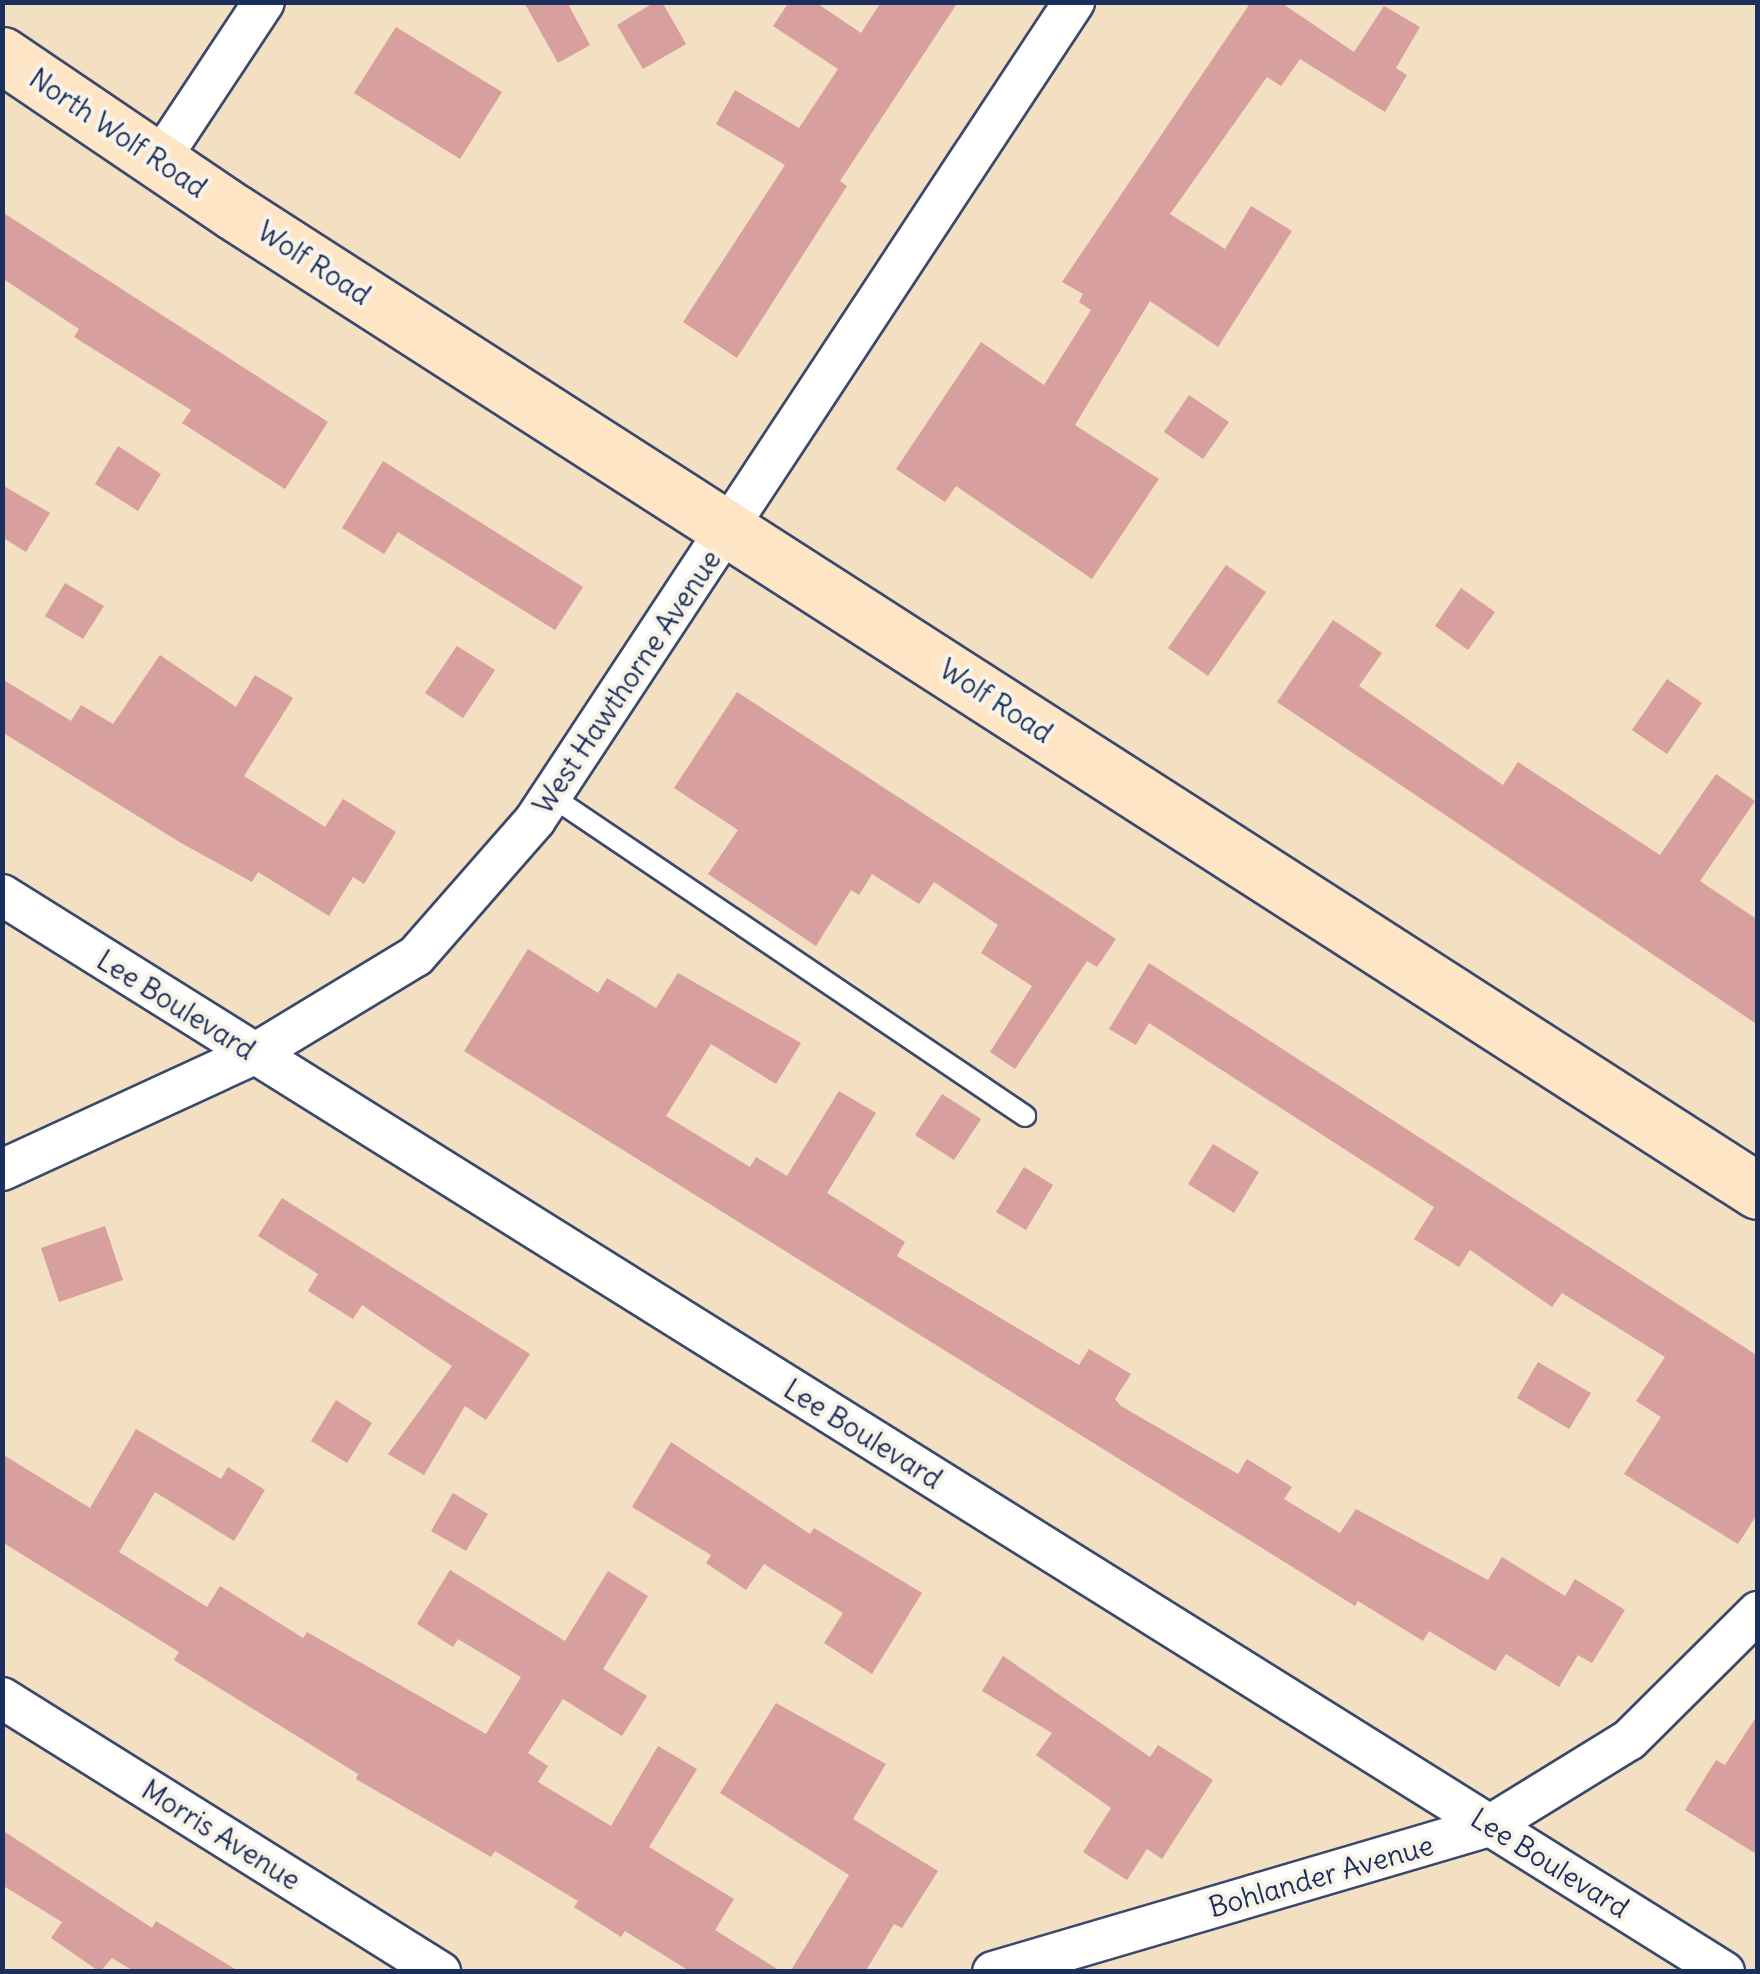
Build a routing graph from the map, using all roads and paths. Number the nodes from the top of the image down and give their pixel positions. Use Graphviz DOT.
graph roads {
  1 [pos="264,2"];
  2 [pos="1074,2"];
  3 [pos="2,55"];
  4 [pos="160,159"];
  5 [pos="234,212"];
  6 [pos="730,529"];
  7 [pos="550,796"];
  8 [pos="2,894"];
  9 [pos="254,1054"];
  10 [pos="1025,1116"];
  11 [pos="2,1170"];
  12 [pos="1758,1191"];
  13 [pos="1758,1612"];
  14 [pos="2,1698"];
  15 [pos="1490,1826"];
  16 [pos="440,1972"];
  17 [pos="993,1972"];
  18 [pos="1724,1972"];
  1 -- 4 [label="street"];
  2 -- 6 [label="street, West Hawthorne Avenue"];
  3 -- 4 [label="main road, North Wolf Road"];
  4 -- 5 [label="main road, North Wolf Road"];
  5 -- 6 [label="main road, Wolf Road"];
  6 -- 7 [label="street, West Hawthorne Avenue"];
  6 -- 12 [label="main road, Wolf Road"];
  7 -- 9 [label="street, West Hawthorne Avenue"];
  7 -- 10 [label="lane"];
  8 -- 9 [label="street, Lee Boulevard"];
  9 -- 11 [label="street, West Hawthorne Avenue"];
  9 -- 15 [label="street, Lee Boulevard"];
  13 -- 15 [label="street, Bohlander Avenue"];
  14 -- 16 [label="street, Morris Avenue"];
  15 -- 17 [label="street, Bohlander Avenue"];
  15 -- 18 [label="street, Lee Boulevard"];
}
